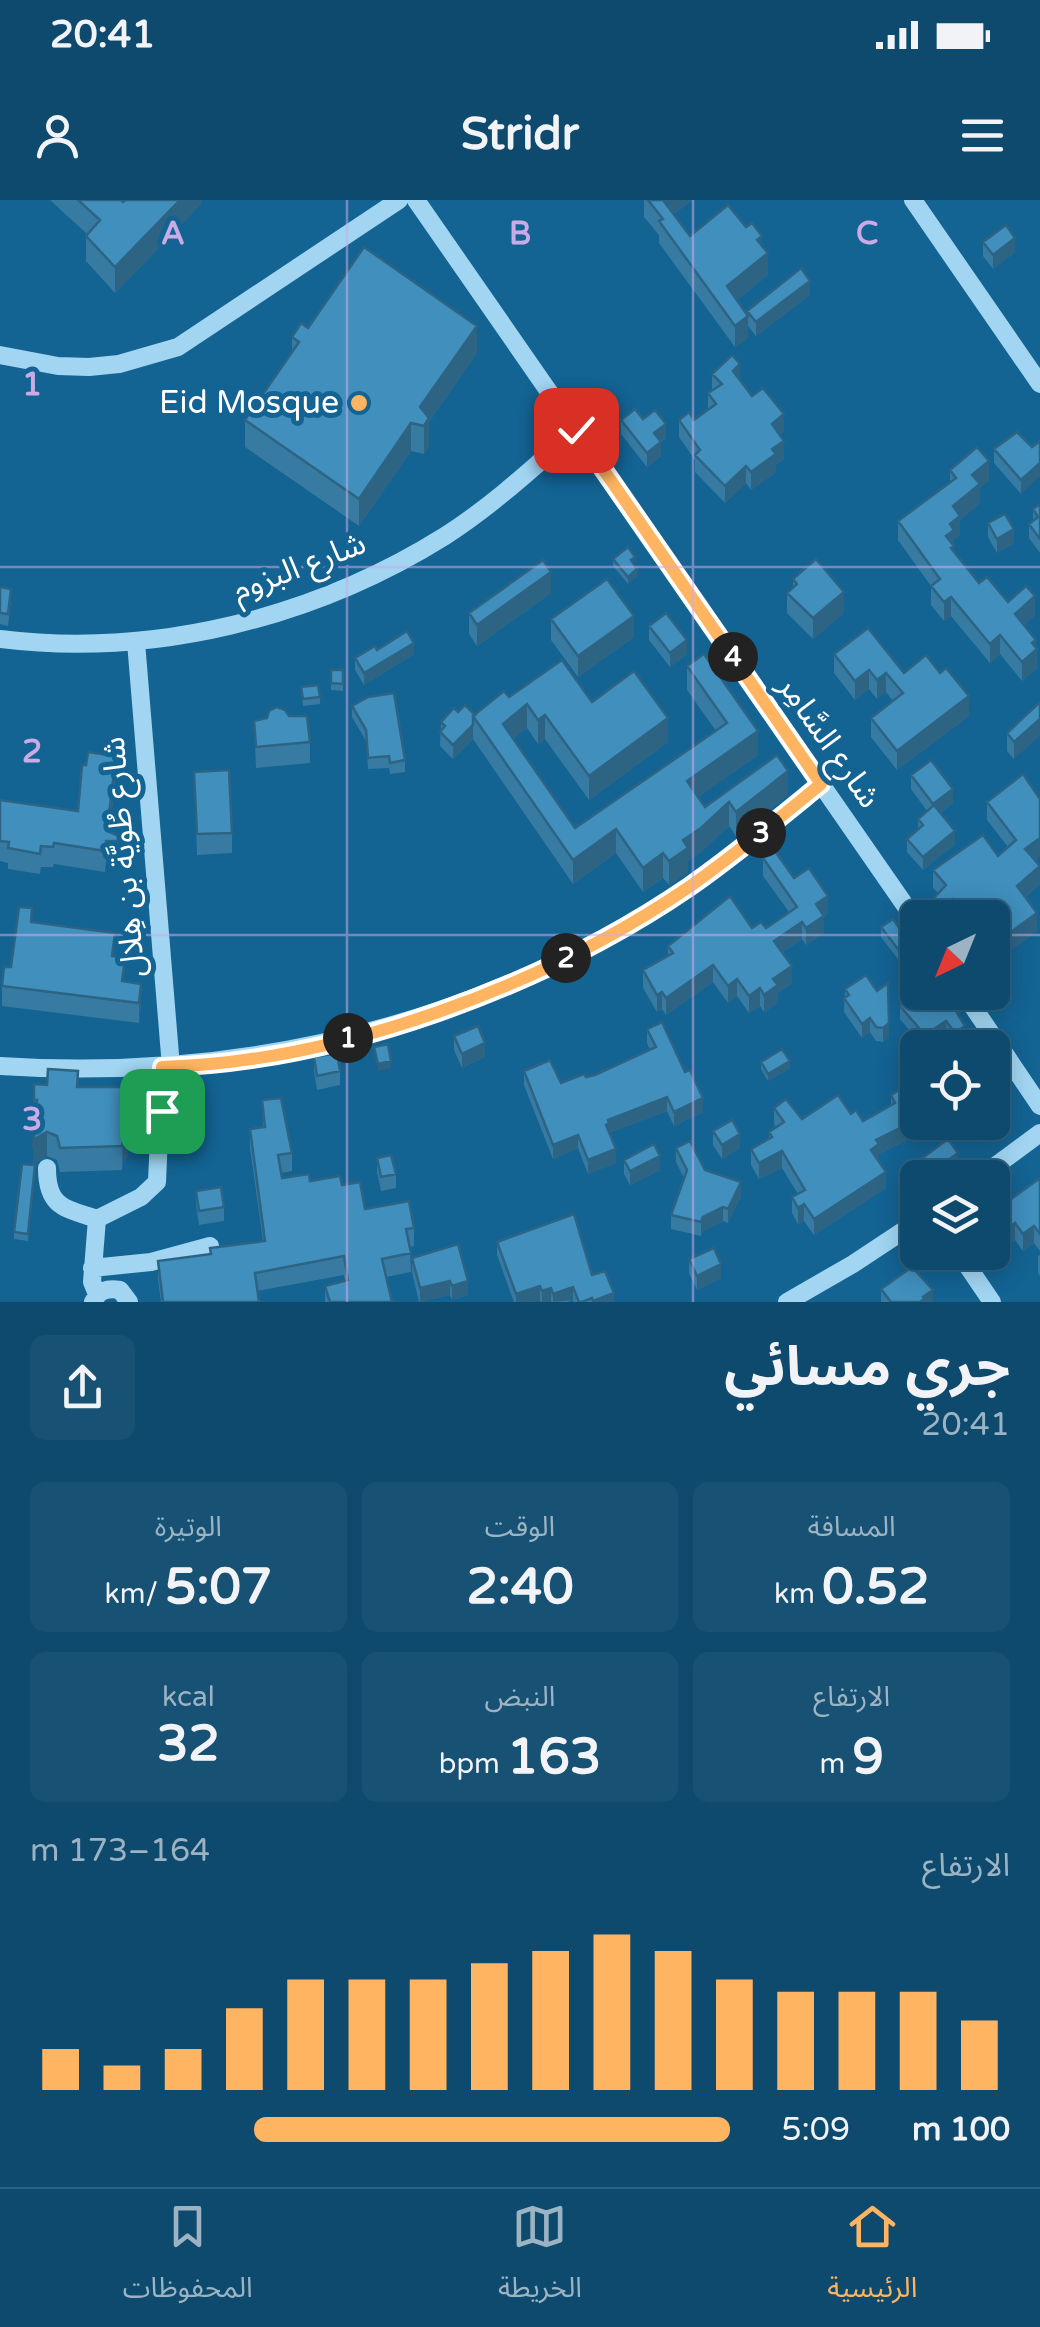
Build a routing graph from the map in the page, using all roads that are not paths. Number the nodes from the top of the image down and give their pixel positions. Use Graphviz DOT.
graph roads {
  1 [pos="399,200"];
  2 [pos="416,200"];
  3 [pos="913,200"];
  4 [pos="0,354"];
  5 [pos="1040,384"];
  6 [pos="576,430"];
  7 [pos="0,639"];
  8 [pos="136,642"];
  9 [pos="821,784"];
  10 [pos="901,900"];
  11 [pos="976,1010"];
  12 [pos="0,1066"];
  13 [pos="167,1067"];
  14 [pos="1040,1106"];
  15 [pos="1040,1134"];
  16 [pos="1004,1160"];
  17 [pos="47,1168"];
  18 [pos="97,1219"];
  19 [pos="900,1232"];
  20 [pos="210,1246"];
  21 [pos="92,1268"];
  22 [pos="970,1270"];
  23 [pos="95,1298"];
  24 [pos="130,1302"];
  25 [pos="787,1302"];
  26 [pos="992,1302"];
  1 -- 4 [label="street"];
  2 -- 6 [label="street, شارع السَّامِر"];
  3 -- 5 [label="street"];
  6 -- 8 [label="street, شارع البزوم"];
  6 -- 9 [label="street, شارع السَّامِر"];
  7 -- 8 [label="street, شارع البزوم"];
  8 -- 13 [label="street, شارع طُويَّة بن هِلال"];
  9 -- 10 [label="street, شارع السَّامِر"];
  9 -- 13 [label="street"];
  11 -- 14 [label="street"];
  12 -- 13 [label="street"];
  13 -- 18 [label="street, شارع طُويَّة بن هِلال"];
  15 -- 16 [label="street"];
  17 -- 18 [label="street"];
  18 -- 21 [label="street"];
  19 -- 25 [label="street"];
  20 -- 21 [label="street"];
  21 -- 23 [label="street"];
  22 -- 26 [label="street"];
  23 -- 24 [label="street"];
}
